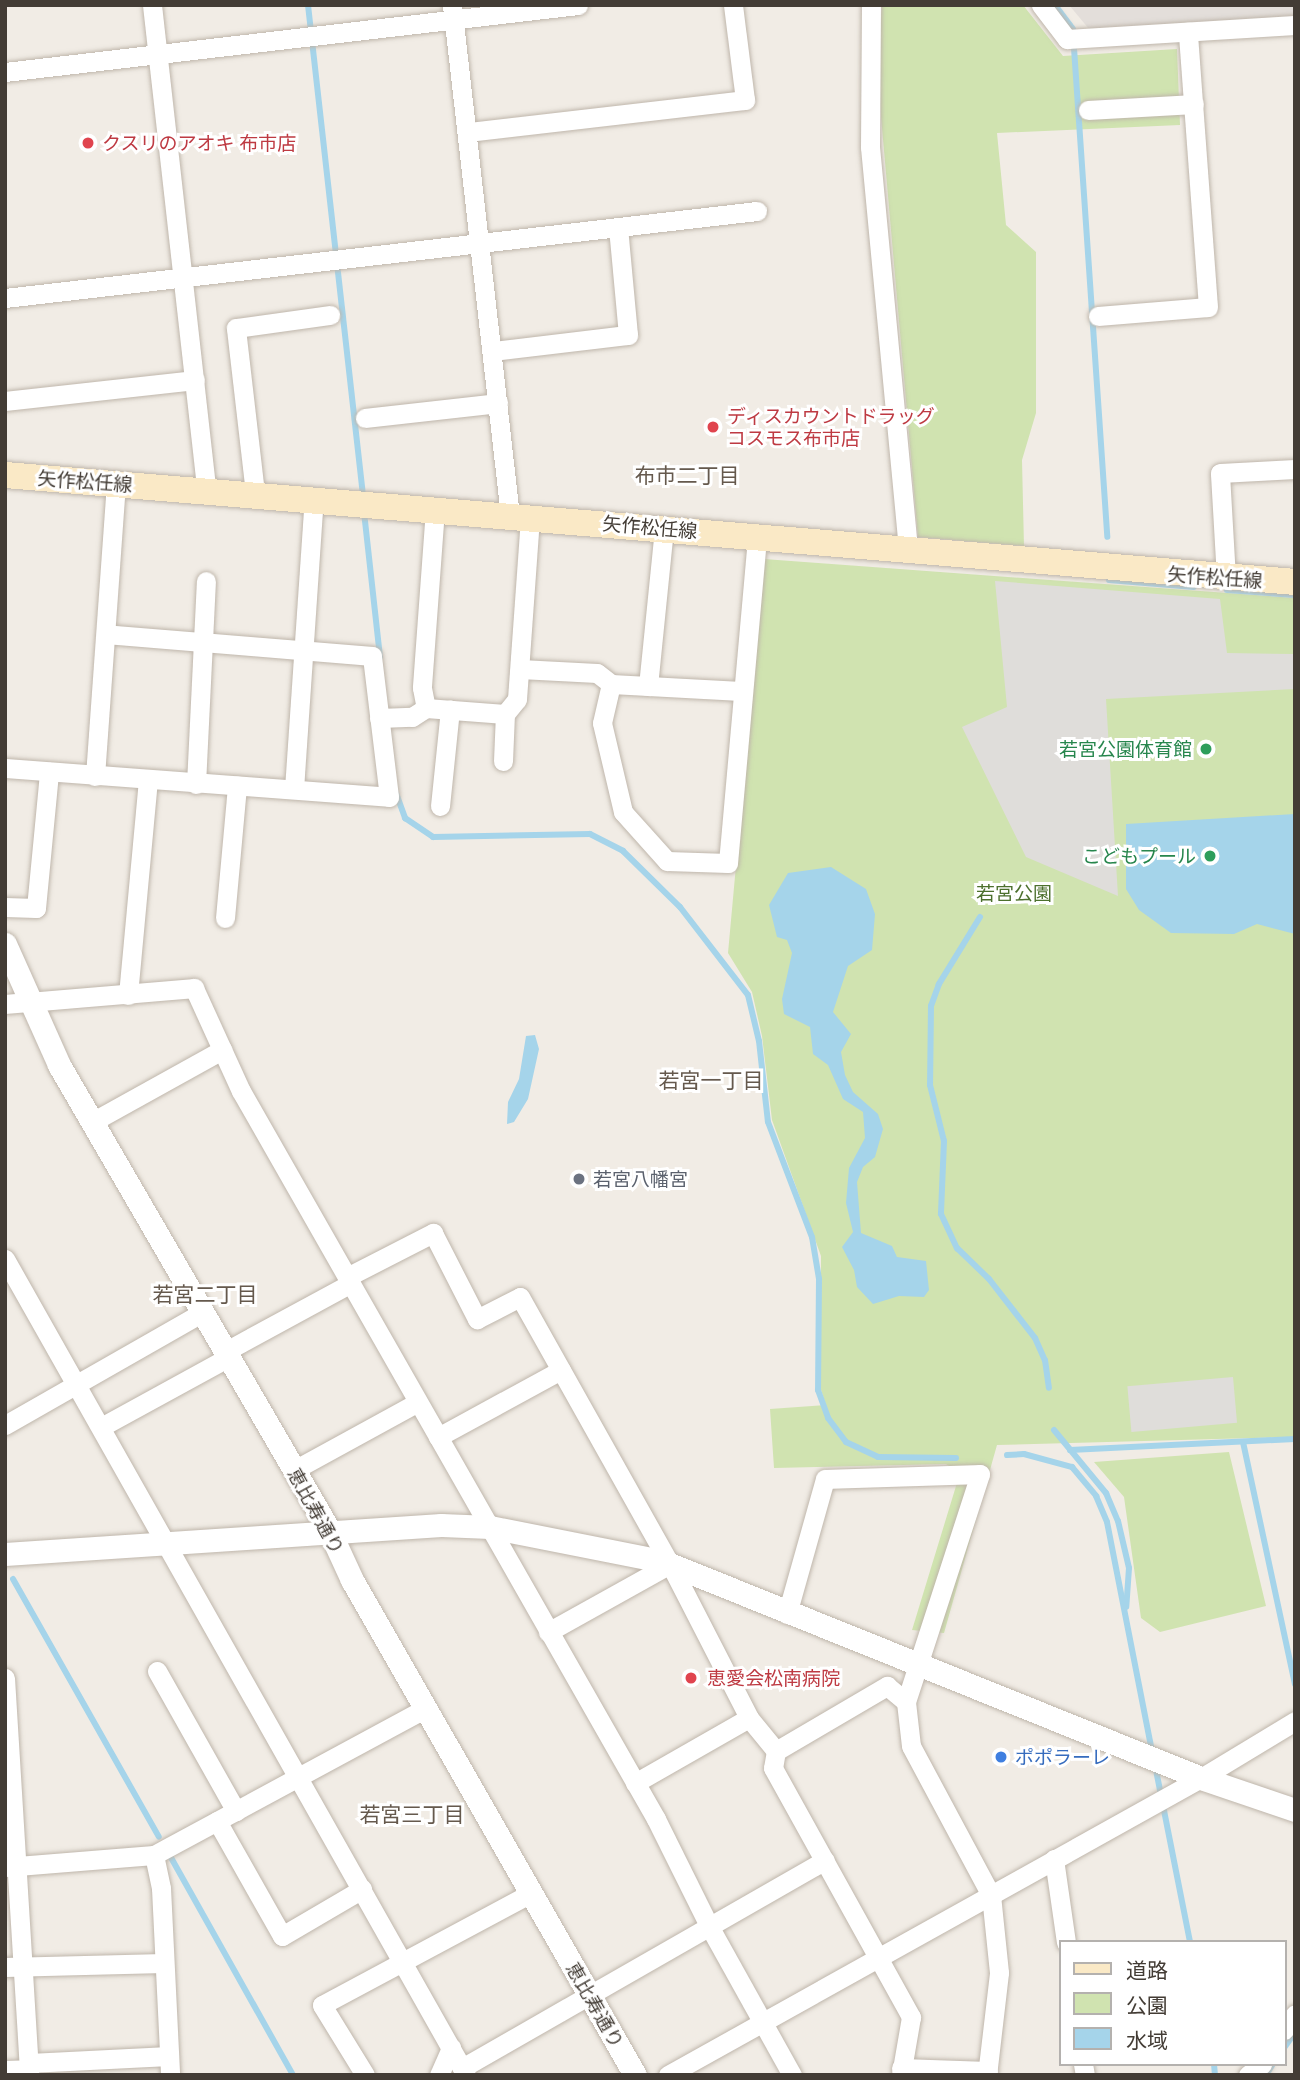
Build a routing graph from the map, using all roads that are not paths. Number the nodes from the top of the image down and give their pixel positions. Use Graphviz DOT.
graph roads {
  1 [pos="152,5"];
  2 [pos="579,5"];
  3 [pos="733,5"];
  4 [pos="871,5"];
  5 [pos="1041,5"];
  6 [pos="453,13"];
  7 [pos="1295,25"];
  8 [pos="1188,32"];
  9 [pos="157,56"];
  10 [pos="5,72"];
  11 [pos="1194,104"];
  12 [pos="1088,110"];
  13 [pos="468,132"];
  14 [pos="757,211"];
  15 [pos="618,227"];
  16 [pos="481,244"];
  17 [pos="184,274"];
  18 [pos="5,298"];
  19 [pos="330,315"];
  20 [pos="1098,316"];
  21 [pos="493,351"];
  22 [pos="195,380"];
  23 [pos="5,401"];
  24 [pos="498,403"];
  25 [pos="365,418"];
  26 [pos="1295,468"];
  27 [pos="5,475"];
  28 [pos="116,484"];
  29 [pos="206,489"];
  30 [pos="255,493"];
  31 [pos="314,498"];
  32 [pos="435,509"];
  33 [pos="520,517"];
  34 [pos="664,528"];
  35 [pos="757,536"];
  36 [pos="908,549"];
  37 [pos="1226,578"];
  38 [pos="206,581"];
  39 [pos="1295,582"];
  40 [pos="106,634"];
  41 [pos="204,642"];
  42 [pos="304,651"];
  43 [pos="520,669"];
  44 [pos="611,684"];
  45 [pos="648,686"];
  46 [pos="741,691"];
  47 [pos="426,708"];
  48 [pos="450,710"];
  49 [pos="505,714"];
  50 [pos="385,718"];
  51 [pos="503,761"];
  52 [pos="5,768"];
  53 [pos="49,772"];
  54 [pos="95,776"];
  55 [pos="148,780"];
  56 [pos="196,784"];
  57 [pos="237,786"];
  58 [pos="294,789"];
  59 [pos="440,806"];
  60 [pos="5,907"];
  61 [pos="225,918"];
  62 [pos="5,944"];
  63 [pos="128,995"];
  64 [pos="29,1003"];
  65 [pos="5,1004"];
  66 [pos="222,1050"];
  67 [pos="92,1122"];
  68 [pos="5,1259"];
  69 [pos="349,1280"];
  70 [pos="203,1312"];
  71 [pos="227,1354"];
  72 [pos="561,1370"];
  73 [pos="77,1385"];
  74 [pos="418,1402"];
  75 [pos="5,1425"];
  76 [pos="102,1427"];
  77 [pos="438,1437"];
  78 [pos="294,1470"];
  79 [pos="490,1527"];
  80 [pos="329,1530"];
  81 [pos="167,1544"];
  82 [pos="5,1554"];
  83 [pos="670,1564"];
  84 [pos="788,1614"];
  85 [pos="548,1632"];
  86 [pos="917,1665"];
  87 [pos="157,1671"];
  88 [pos="5,1678"];
  89 [pos="906,1702"];
  90 [pos="426,1708"];
  91 [pos="749,1718"];
  92 [pos="1294,1726"];
  93 [pos="776,1751"];
  94 [pos="8,1766"];
  95 [pos="301,1775"];
  96 [pos="1201,1778"];
  97 [pos="635,1783"];
  98 [pos="1295,1810"];
  99 [pos="236,1811"];
  100 [pos="217,1821"];
  101 [pos="155,1855"];
  102 [pos="1054,1859"];
  103 [pos="825,1860"];
  104 [pos="12,1866"];
  105 [pos="362,1889"];
  106 [pos="531,1893"];
  107 [pos="991,1895"];
  108 [pos="709,1926"];
  109 [pos="1066,1940"];
  110 [pos="879,1959"];
  111 [pos="402,1963"];
  112 [pos="164,1964"];
  113 [pos="14,1967"];
  114 [pos="590,1996"];
  115 [pos="762,2023"];
  116 [pos="451,2048"];
  117 [pos="169,2066"];
  118 [pos="29,2069"];
  119 [pos="5,2070"];
  120 [pos="464,2071"];
  121 [pos="901,2071"];
  122 [pos="988,2073"];
  123 [pos="365,2075"];
  124 [pos="439,2075"];
  125 [pos="635,2075"];
  126 [pos="668,2075"];
  127 [pos="792,2075"];
  1 -- 9 [label="street"];
  2 -- 6 [label="street"];
  3 -- 13 [label="street"];
  4 -- 36 [label="street"];
  5 -- 8 [label="street"];
  6 -- 9 [label="street"];
  6 -- 13 [label="street"];
  7 -- 8 [label="street"];
  8 -- 11 [label="street"];
  9 -- 10 [label="street"];
  9 -- 17 [label="street"];
  11 -- 12 [label="street"];
  11 -- 20 [label="street"];
  13 -- 16 [label="street"];
  14 -- 15 [label="street"];
  15 -- 16 [label="street"];
  15 -- 21 [label="street"];
  16 -- 17 [label="street"];
  16 -- 21 [label="street"];
  17 -- 18 [label="street"];
  17 -- 22 [label="street"];
  19 -- 30 [label="street"];
  21 -- 24 [label="street"];
  22 -- 23 [label="street"];
  22 -- 29 [label="street"];
  24 -- 25 [label="street"];
  24 -- 33 [label="street"];
  26 -- 37 [label="street"];
  27 -- 28 [label="main road, 矢作松任線"];
  28 -- 29 [label="main road, 矢作松任線"];
  28 -- 40 [label="street"];
  29 -- 30 [label="main road, 矢作松任線"];
  30 -- 31 [label="main road, 矢作松任線"];
  31 -- 32 [label="main road, 矢作松任線"];
  31 -- 42 [label="street"];
  32 -- 33 [label="main road, 矢作松任線"];
  32 -- 47 [label="street"];
  33 -- 34 [label="main road, 矢作松任線"];
  33 -- 43 [label="street"];
  34 -- 35 [label="main road, 矢作松任線"];
  34 -- 45 [label="street"];
  35 -- 36 [label="main road, 矢作松任線"];
  35 -- 46 [label="street"];
  36 -- 37 [label="main road, 矢作松任線"];
  37 -- 39 [label="main road, 矢作松任線"];
  38 -- 41 [label="street"];
  40 -- 41 [label="street"];
  40 -- 54 [label="street"];
  41 -- 42 [label="street"];
  41 -- 56 [label="street"];
  42 -- 50 [label="street"];
  42 -- 58 [label="street"];
  43 -- 44 [label="street"];
  43 -- 49 [label="street"];
  44 -- 45 [label="street"];
  44 -- 46 [label="street"];
  45 -- 46 [label="street"];
  47 -- 48 [label="street"];
  47 -- 50 [label="street"];
  48 -- 49 [label="street"];
  48 -- 59 [label="street"];
  49 -- 51 [label="street"];
  50 -- 58 [label="street"];
  52 -- 53 [label="street"];
  53 -- 54 [label="street"];
  53 -- 60 [label="street"];
  54 -- 55 [label="street"];
  55 -- 56 [label="street"];
  55 -- 63 [label="street"];
  56 -- 57 [label="street"];
  57 -- 58 [label="street"];
  57 -- 61 [label="street"];
  62 -- 64 [label="street, 恵比寿通り"];
  63 -- 64 [label="street"];
  63 -- 66 [label="street"];
  64 -- 65 [label="street"];
  64 -- 67 [label="street, 恵比寿通り"];
  66 -- 67 [label="street"];
  66 -- 69 [label="street"];
  67 -- 70 [label="street, 恵比寿通り"];
  68 -- 73 [label="street"];
  69 -- 71 [label="street"];
  69 -- 72 [label="street"];
  69 -- 74 [label="street"];
  70 -- 71 [label="street, 恵比寿通り"];
  70 -- 73 [label="street"];
  71 -- 76 [label="street"];
  71 -- 78 [label="street, 恵比寿通り"];
  72 -- 77 [label="street"];
  72 -- 83 [label="street"];
  73 -- 75 [label="street"];
  73 -- 76 [label="street"];
  74 -- 77 [label="street"];
  74 -- 78 [label="street"];
  76 -- 81 [label="street"];
  77 -- 79 [label="street"];
  78 -- 80 [label="street, 恵比寿通り"];
  79 -- 80 [label="street"];
  79 -- 83 [label="street"];
  79 -- 85 [label="street"];
  80 -- 81 [label="street"];
  80 -- 90 [label="street, 恵比寿通り"];
  81 -- 82 [label="street"];
  81 -- 95 [label="street"];
  83 -- 84 [label="street"];
  83 -- 85 [label="street"];
  83 -- 91 [label="street"];
  84 -- 86 [label="street"];
  84 -- 86 [label="street"];
  85 -- 97 [label="street"];
  86 -- 89 [label="street"];
  86 -- 96 [label="street"];
  87 -- 99 [label="street"];
  88 -- 94 [label="street"];
  89 -- 93 [label="street"];
  89 -- 107 [label="street"];
  90 -- 95 [label="street"];
  90 -- 106 [label="street, 恵比寿通り"];
  91 -- 93 [label="street"];
  91 -- 97 [label="street"];
  92 -- 96 [label="street"];
  93 -- 103 [label="street"];
  94 -- 104 [label="street"];
  95 -- 99 [label="street"];
  95 -- 105 [label="street"];
  96 -- 98 [label="street"];
  96 -- 102 [label="street"];
  97 -- 108 [label="street"];
  99 -- 100 [label="street"];
  100 -- 101 [label="street"];
  100 -- 105 [label="street"];
  101 -- 104 [label="street"];
  101 -- 112 [label="street"];
  102 -- 107 [label="street"];
  102 -- 109 [label="street"];
  103 -- 108 [label="street"];
  103 -- 110 [label="street"];
  104 -- 113 [label="street"];
  105 -- 111 [label="street"];
  106 -- 111 [label="street"];
  106 -- 114 [label="street, 恵比寿通り"];
  107 -- 110 [label="street"];
  107 -- 122 [label="street"];
  108 -- 114 [label="street"];
  108 -- 115 [label="street"];
  110 -- 115 [label="street"];
  110 -- 121 [label="street"];
  111 -- 116 [label="street"];
  111 -- 123 [label="street"];
  112 -- 113 [label="street"];
  112 -- 117 [label="street"];
  113 -- 118 [label="street"];
  114 -- 120 [label="street"];
  114 -- 125 [label="street, 恵比寿通り"];
  115 -- 126 [label="street"];
  115 -- 127 [label="street"];
  116 -- 120 [label="street"];
  116 -- 124 [label="street"];
  117 -- 118 [label="street"];
  118 -- 119 [label="street"];
  121 -- 122 [label="street"];
}
